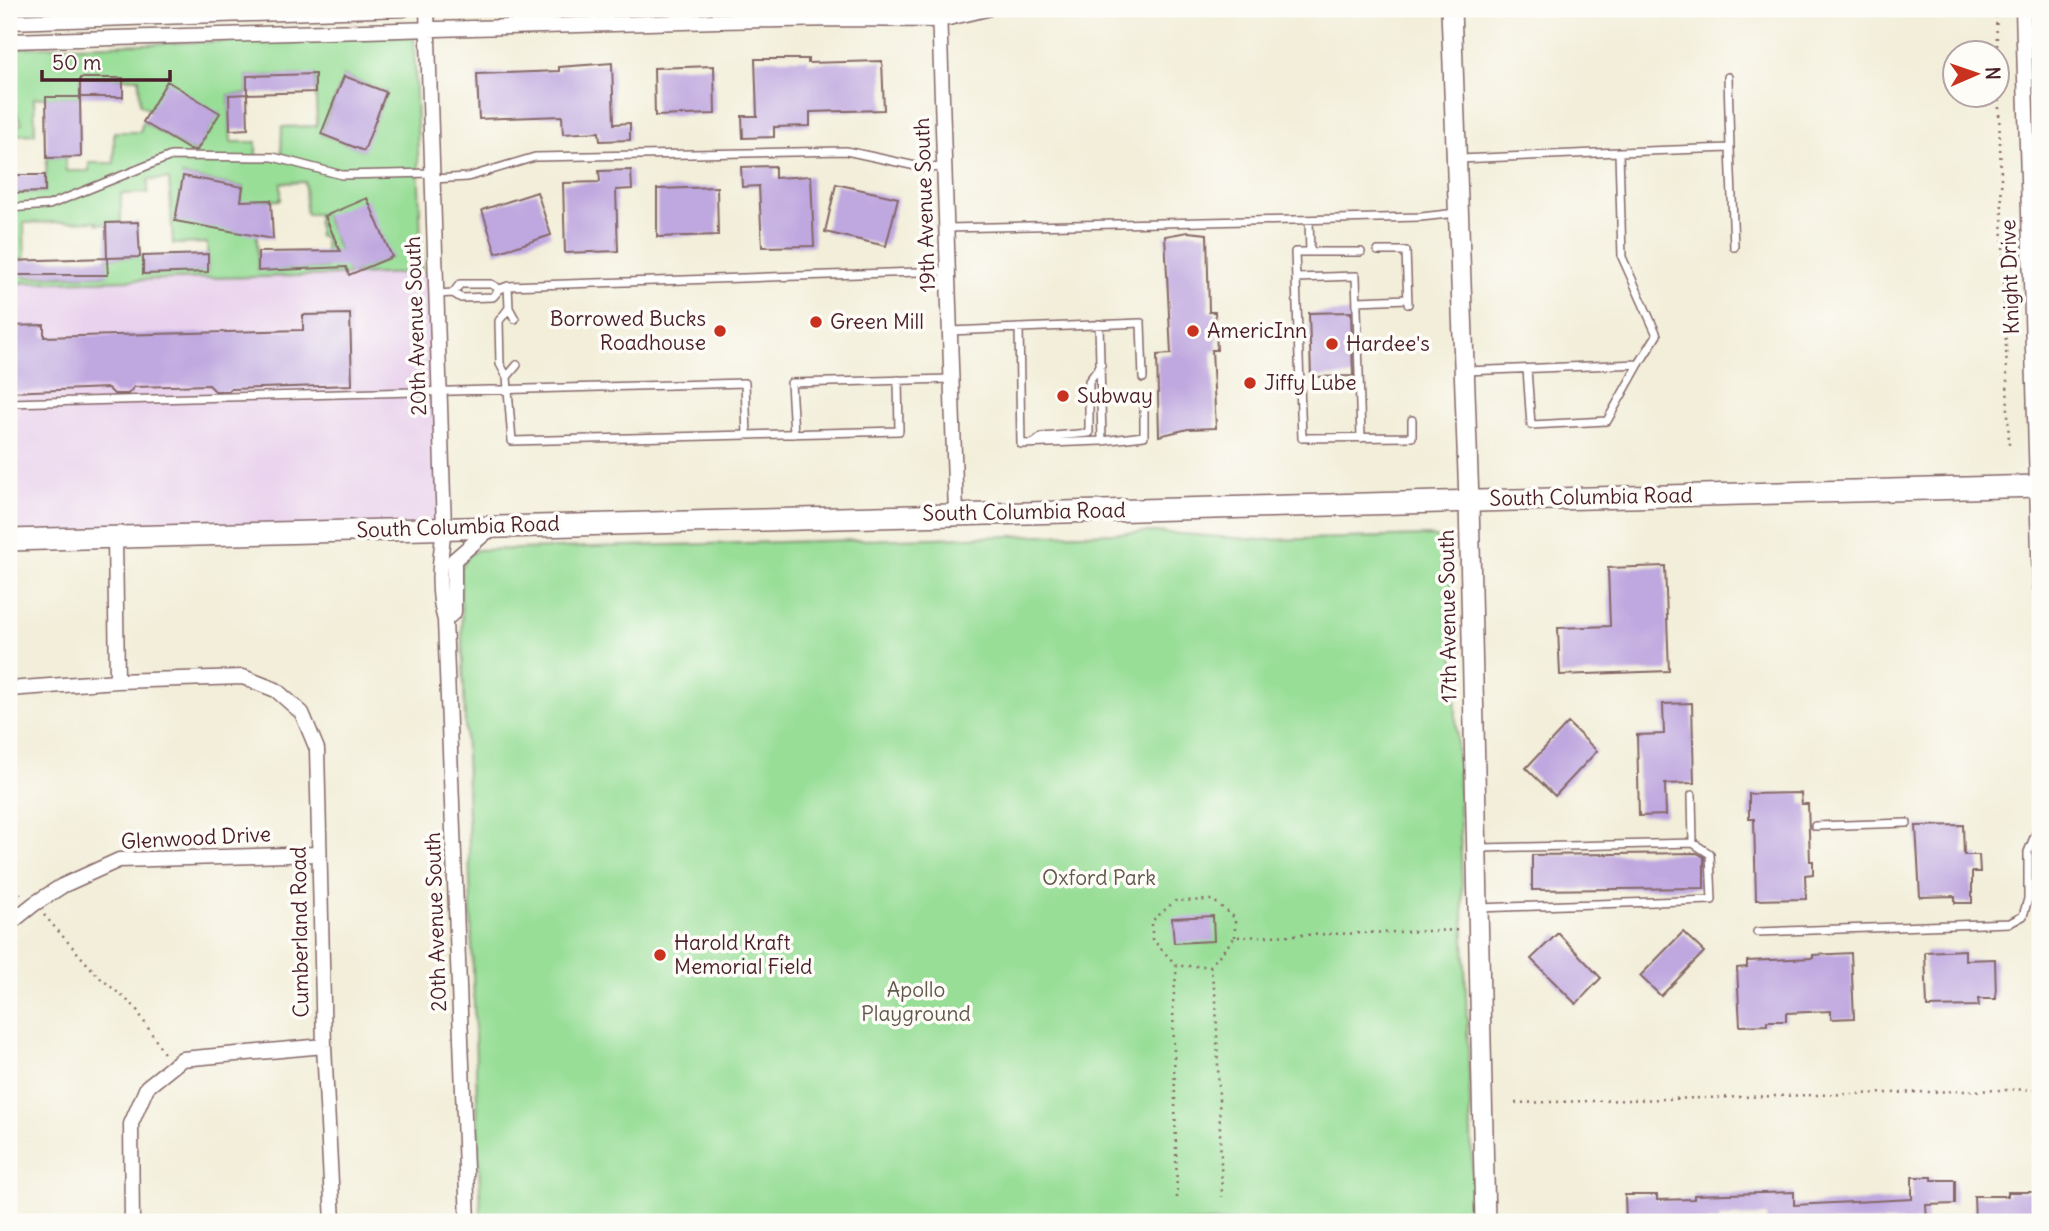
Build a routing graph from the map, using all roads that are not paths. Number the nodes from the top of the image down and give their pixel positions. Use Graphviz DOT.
graph roads {
  1 [pos="362,9"];
  2 [pos="404,9"];
  3 [pos="427,9"];
  4 [pos="987,9"];
  5 [pos="1451,9"];
  6 [pos="2023,9"];
  7 [pos="212,12"];
  8 [pos="939,14"];
  9 [pos="718,15"];
  10 [pos="9,22"];
  11 [pos="428,29"];
  12 [pos="362,31"];
  13 [pos="213,35"];
  14 [pos="9,41"];
  15 [pos="1728,77"];
  16 [pos="1730,148"];
  17 [pos="1619,152"];
  18 [pos="1456,159"];
  19 [pos="945,167"];
  20 [pos="433,176"];
  21 [pos="9,208"];
  22 [pos="1458,213"];
  23 [pos="1310,220"];
  24 [pos="947,228"];
  25 [pos="1734,247"];
  26 [pos="1378,251"];
  27 [pos="1310,252"];
  28 [pos="1361,252"];
  29 [pos="948,271"];
  30 [pos="1296,278"];
  31 [pos="504,288"];
  32 [pos="453,293"];
  33 [pos="436,294"];
  34 [pos="1357,301"];
  35 [pos="509,308"];
  36 [pos="515,319"];
  37 [pos="1099,324"];
  38 [pos="1019,328"];
  39 [pos="950,331"];
  40 [pos="517,365"];
  41 [pos="1101,365"];
  42 [pos="1640,365"];
  43 [pos="1527,369"];
  44 [pos="1464,371"];
  45 [pos="507,377"];
  46 [pos="1143,378"];
  47 [pos="952,379"];
  48 [pos="898,380"];
  49 [pos="508,388"];
  50 [pos="439,391"];
  51 [pos="1144,397"];
  52 [pos="9,403"];
  53 [pos="1412,420"];
  54 [pos="794,434"];
  55 [pos="747,435"];
  56 [pos="1361,438"];
  57 [pos="1102,441"];
  58 [pos="1033,444"];
  59 [pos="2039,486"];
  60 [pos="1469,500"];
  61 [pos="957,513"];
  62 [pos="493,526"];
  63 [pos="444,528"];
  64 [pos="115,537"];
  65 [pos="9,540"];
  66 [pos="2040,587"];
  67 [pos="444,621"];
  68 [pos="117,681"];
  69 [pos="9,689"];
  70 [pos="1692,795"];
  71 [pos="1907,823"];
  72 [pos="2040,823"];
  73 [pos="1815,827"];
  74 [pos="1693,844"];
  75 [pos="1476,848"];
  76 [pos="319,854"];
  77 [pos="1478,908"];
  78 [pos="9,924"];
  79 [pos="1757,932"];
  80 [pos="324,1046"];
  81 [pos="132,1222"];
  82 [pos="332,1222"];
  83 [pos="468,1222"];
  84 [pos="1485,1222"];
  1 -- 2 [label="street"];
  1 -- 7 [label="street"];
  1 -- 12 [label="street"];
  3 -- 11 [label="street, 20th Avenue South"];
  4 -- 8 [label="street"];
  5 -- 18 [label="street, 17th Avenue South"];
  6 -- 59 [label="street, Knight Drive"];
  7 -- 10 [label="street"];
  7 -- 13 [label="street"];
  8 -- 9 [label="street"];
  8 -- 19 [label="street, 19th Avenue South"];
  9 -- 11 [label="street"];
  11 -- 12 [label="street"];
  11 -- 20 [label="street, 20th Avenue South"];
  12 -- 13 [label="street"];
  13 -- 14 [label="street"];
  15 -- 16 [label="lane"];
  16 -- 17 [label="lane"];
  16 -- 25 [label="lane"];
  17 -- 18 [label="lane"];
  17 -- 42 [label="lane"];
  18 -- 22 [label="street, 17th Avenue South"];
  19 -- 20 [label="lane"];
  19 -- 24 [label="street, 19th Avenue South"];
  20 -- 21 [label="lane"];
  20 -- 33 [label="street, 20th Avenue South"];
  22 -- 23 [label="lane"];
  22 -- 44 [label="street, 17th Avenue South"];
  23 -- 24 [label="lane"];
  23 -- 27 [label="lane"];
  24 -- 29 [label="street, 19th Avenue South"];
  26 -- 34 [label="lane"];
  27 -- 28 [label="lane"];
  27 -- 30 [label="lane"];
  29 -- 31 [label="lane"];
  29 -- 39 [label="street, 19th Avenue South"];
  30 -- 34 [label="lane"];
  30 -- 56 [label="lane"];
  31 -- 32 [label="lane"];
  31 -- 32 [label="lane"];
  31 -- 35 [label="lane"];
  32 -- 33 [label="lane"];
  33 -- 50 [label="street, 20th Avenue South"];
  34 -- 56 [label="lane"];
  35 -- 36 [label="lane"];
  35 -- 45 [label="lane"];
  37 -- 38 [label="lane"];
  37 -- 41 [label="lane"];
  37 -- 46 [label="lane"];
  38 -- 39 [label="lane"];
  38 -- 58 [label="lane"];
  39 -- 47 [label="street, 19th Avenue South"];
  40 -- 45 [label="lane"];
  41 -- 57 [label="lane"];
  41 -- 58 [label="lane"];
  42 -- 43 [label="lane"];
  42 -- 43 [label="lane"];
  43 -- 44 [label="lane"];
  44 -- 60 [label="street, 17th Avenue South"];
  45 -- 49 [label="lane"];
  47 -- 48 [label="lane"];
  47 -- 61 [label="street, 19th Avenue South"];
  48 -- 54 [label="lane"];
  48 -- 54 [label="lane"];
  49 -- 50 [label="lane"];
  49 -- 55 [label="lane"];
  49 -- 55 [label="lane"];
  50 -- 52 [label="lane"];
  50 -- 63 [label="street, 20th Avenue South"];
  51 -- 57 [label="lane"];
  53 -- 56 [label="lane"];
  54 -- 55 [label="lane"];
  57 -- 58 [label="lane"];
  59 -- 60 [label="main road, South Columbia Road"];
  59 -- 66 [label="street, Knight Drive"];
  60 -- 61 [label="main road, South Columbia Road"];
  60 -- 75 [label="street, 17th Avenue South"];
  61 -- 62 [label="main road, South Columbia Road"];
  62 -- 63 [label="main road, South Columbia Road"];
  62 -- 67 [label="street, 20th Avenue South"];
  63 -- 64 [label="main road, South Columbia Road"];
  63 -- 67 [label="street, 20th Avenue South"];
  64 -- 65 [label="main road, South Columbia Road"];
  64 -- 68 [label="street"];
  67 -- 83 [label="street, 20th Avenue South"];
  68 -- 69 [label="street"];
  68 -- 76 [label="street, Cumberland Road"];
  70 -- 74 [label="lane"];
  71 -- 73 [label="lane"];
  72 -- 79 [label="lane"];
  74 -- 75 [label="lane"];
  74 -- 77 [label="lane"];
  75 -- 77 [label="street, 17th Avenue South"];
  76 -- 78 [label="street, Glenwood Drive"];
  76 -- 80 [label="street, Cumberland Road"];
  77 -- 84 [label="street, 17th Avenue South"];
  80 -- 81 [label="street"];
  80 -- 82 [label="street, Cumberland Road"];
}
